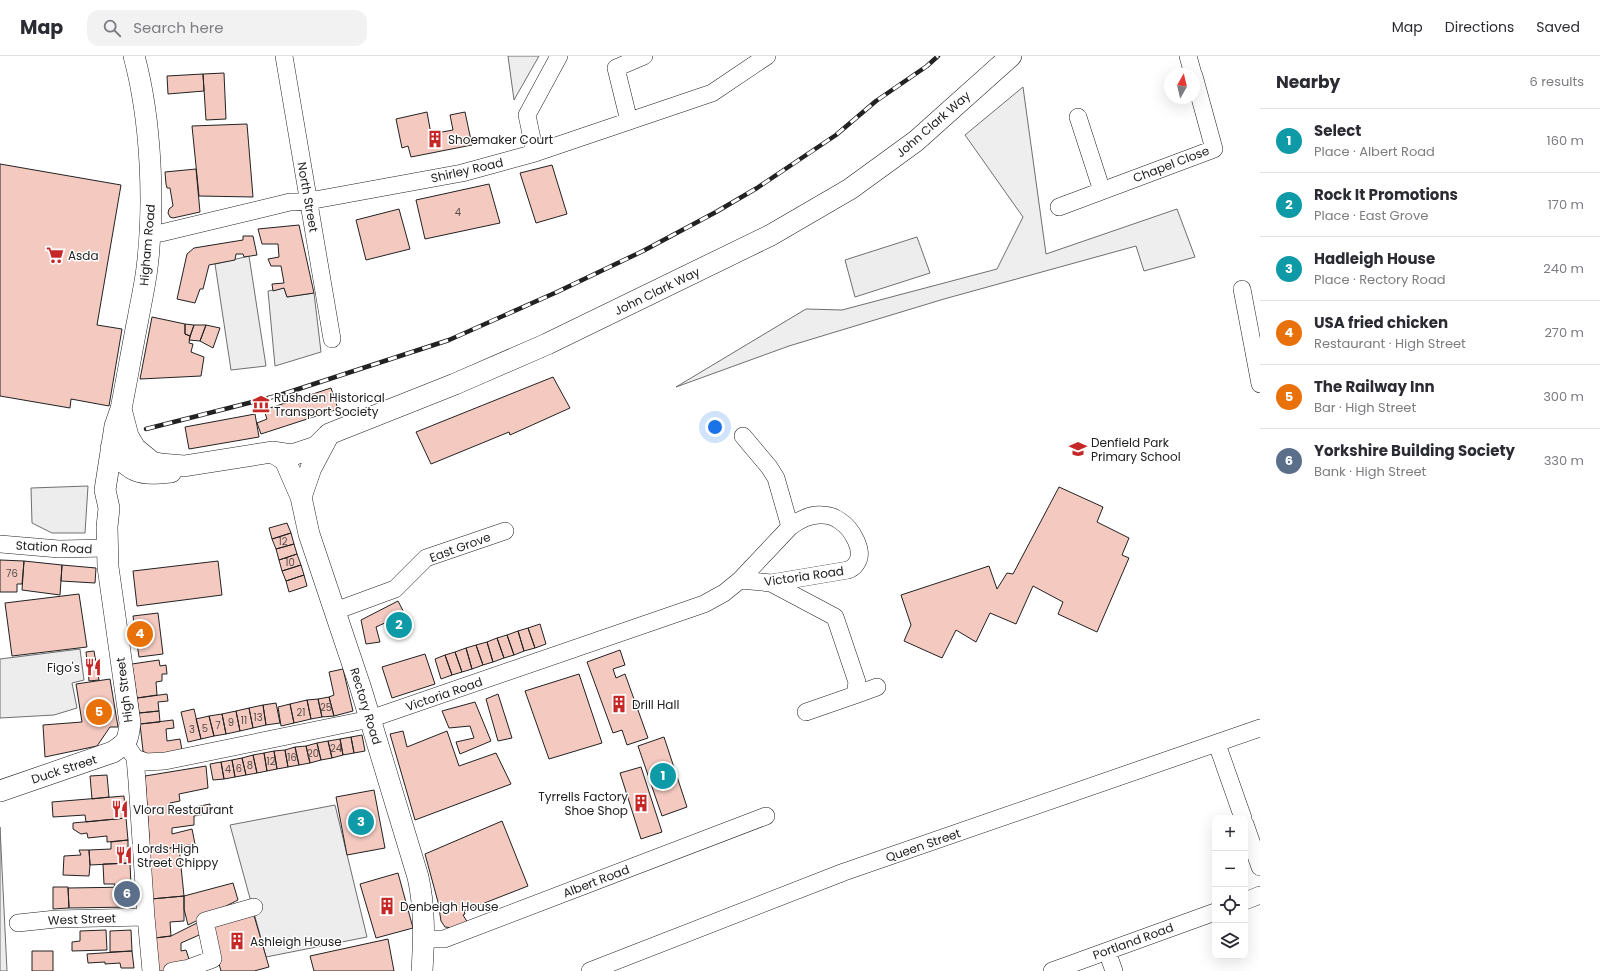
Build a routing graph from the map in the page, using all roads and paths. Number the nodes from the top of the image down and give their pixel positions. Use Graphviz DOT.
graph roads {
  1 [pos="134,56"];
  2 [pos="284,56"];
  3 [pos="559,56"];
  4 [pos="644,56"];
  5 [pos="767,56"];
  6 [pos="1011,56"];
  7 [pos="1188,56"];
  8 [pos="1192,68"];
  9 [pos="1200,97"];
  10 [pos="1078,117"];
  11 [pos="629,121"];
  12 [pos="534,153"];
  13 [pos="1102,191"];
  14 [pos="309,201"];
  15 [pos="1059,207"];
  16 [pos="150,233"];
  17 [pos="1242,289"];
  18 [pos="332,339"];
  19 [pos="1260,384"];
  20 [pos="121,409"];
  21 [pos="328,434"];
  22 [pos="742,436"];
  23 [pos="111,448"];
  24 [pos="272,452"];
  25 [pos="143,466"];
  26 [pos="301,497"];
  27 [pos="108,508"];
  28 [pos="790,527"];
  29 [pos="505,531"];
  30 [pos="0,544"];
  31 [pos="108,548"];
  32 [pos="740,580"];
  33 [pos="771,582"];
  34 [pos="335,611"];
  35 [pos="878,687"];
  36 [pos="855,695"];
  37 [pos="806,712"];
  38 [pos="370,718"];
  39 [pos="1260,728"];
  40 [pos="1217,744"];
  41 [pos="130,751"];
  42 [pos="0,791"];
  43 [pos="1242,815"];
  44 [pos="766,816"];
  45 [pos="1248,832"];
  46 [pos="1260,866"];
  47 [pos="1260,895"];
  48 [pos="1248,900"];
  49 [pos="254,907"];
  50 [pos="1212,913"];
  51 [pos="146,917"];
  52 [pos="18,923"];
  53 [pos="424,939"];
  54 [pos="1107,951"];
  55 [pos="152,971"];
  56 [pos="172,971"];
  57 [pos="422,971"];
  58 [pos="590,971"];
  59 [pos="1052,971"];
  60 [pos="1114,971"];
  1 -- 16 [label="main road, Higham Road"];
  2 -- 14 [label="street, North Street"];
  3 -- 12 [label="street"];
  4 -- 11 [label="street"];
  5 -- 11 [label="street, Shirley Road"];
  6 -- 21 [label="main road, John Clark Way"];
  7 -- 8 [label="street, Chapel Close"];
  9 -- 13 [label="street, Chapel Close"];
  10 -- 13 [label="street"];
  11 -- 12 [label="street, Shirley Road"];
  12 -- 14 [label="street, Shirley Road"];
  13 -- 15 [label="street, Chapel Close"];
  14 -- 16 [label="street, Shirley Road"];
  14 -- 18 [label="street, North Street"];
  16 -- 20 [label="main road, Higham Road"];
  17 -- 19 [label="street"];
  20 -- 23 [label="main road, High Street"];
  20 -- 25 [label="main road"];
  21 -- 24 [label="main road"];
  21 -- 26 [label="main road"];
  22 -- 28 [label="street"];
  23 -- 25 [label="main road"];
  23 -- 27 [label="main road, High Street"];
  24 -- 25 [label="main road"];
  24 -- 26 [label="main road, Rectory Road"];
  25 -- 27 [label="main road"];
  26 -- 34 [label="main road, Rectory Road"];
  27 -- 31 [label="main road, High Street"];
  28 -- 32 [label="street, Victoria Road"];
  28 -- 33 [label="street, Victoria Road"];
  29 -- 34 [label="street, East Grove"];
  30 -- 31 [label="street, Station Road"];
  31 -- 41 [label="main road, High Street"];
  32 -- 33 [label="street, Victoria Road"];
  32 -- 38 [label="street, Victoria Road"];
  33 -- 36 [label="street"];
  34 -- 38 [label="main road, Rectory Road"];
  35 -- 36 [label="street"];
  36 -- 37 [label="street"];
  38 -- 41 [label="street, Victoria Road"];
  38 -- 53 [label="main road, Rectory Road"];
  39 -- 40 [label="street, Queen Street"];
  40 -- 43 [label="street"];
  40 -- 58 [label="street, Queen Street"];
  41 -- 42 [label="main road, Duck Street"];
  41 -- 51 [label="street, High Street"];
  44 -- 53 [label="street, Albert Road"];
  45 -- 46 [label="street"];
  47 -- 48 [label="street"];
  49 -- 56 [label="street"];
  50 -- 54 [label="street, Portland Road"];
  51 -- 52 [label="street, West Street"];
  51 -- 55 [label="street, High Street"];
  53 -- 57 [label="main road, Rectory Road"];
  54 -- 59 [label="street, Portland Road"];
  54 -- 60 [label="street"];
}
